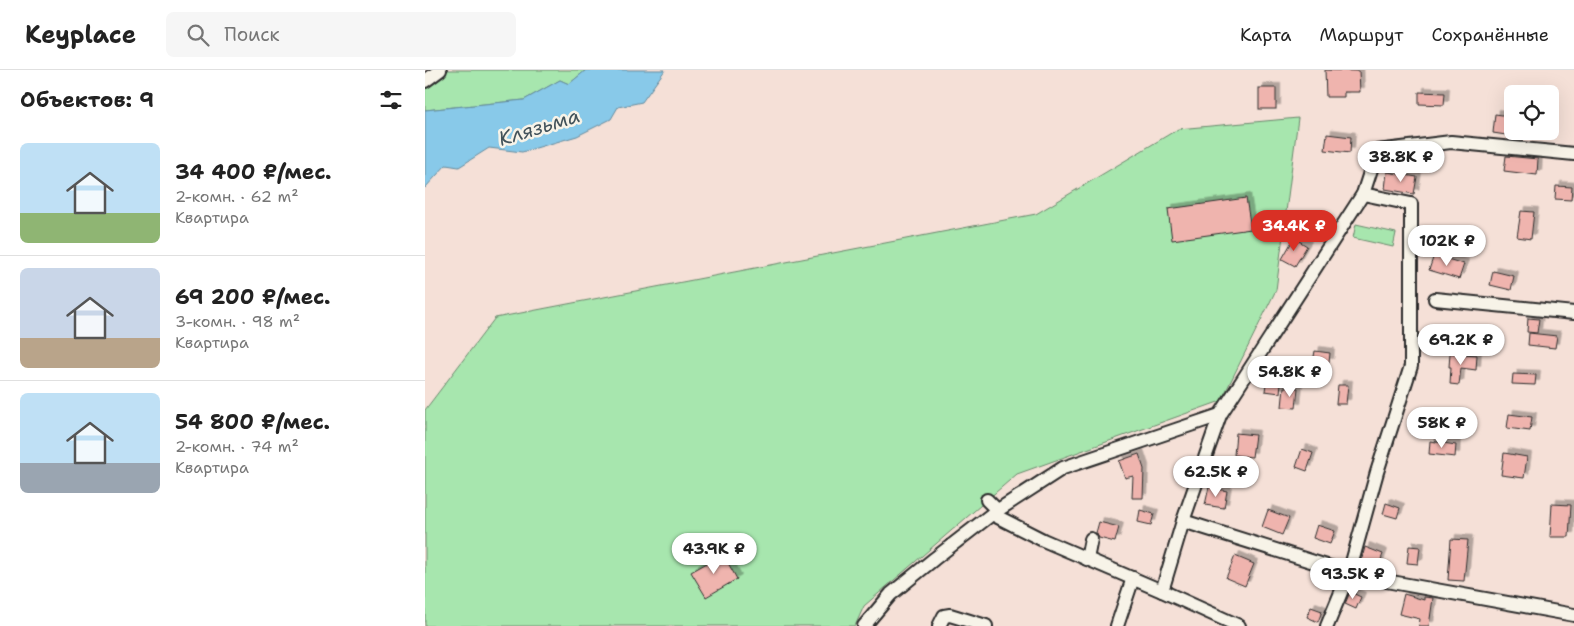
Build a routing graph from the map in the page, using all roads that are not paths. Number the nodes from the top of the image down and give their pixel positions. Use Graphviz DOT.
graph roads {
  1 [pos="440,70"];
  2 [pos="425,81"];
  3 [pos="1574,154"];
  4 [pos="1363,194"];
  5 [pos="1435,299"];
  6 [pos="1574,313"];
  7 [pos="1220,415"];
  8 [pos="987,500"];
  9 [pos="995,512"];
  10 [pos="1183,521"];
  11 [pos="1091,539"];
  12 [pos="1087,559"];
  13 [pos="1349,573"];
  14 [pos="1133,578"];
  15 [pos="1162,591"];
  16 [pos="1574,615"];
  17 [pos="864,626"];
  18 [pos="939,626"];
  19 [pos="986,626"];
  20 [pos="1117,626"];
  21 [pos="1239,626"];
  22 [pos="1327,626"];
  1 -- 2 [label="street"];
  3 -- 4 [label="street"];
  4 -- 7 [label="street"];
  4 -- 13 [label="street"];
  5 -- 6 [label="street"];
  7 -- 9 [label="street"];
  7 -- 10 [label="street"];
  8 -- 9 [label="street"];
  9 -- 12 [label="street"];
  9 -- 17 [label="street"];
  10 -- 13 [label="street"];
  10 -- 15 [label="street"];
  11 -- 12 [label="street"];
  12 -- 14 [label="street"];
  13 -- 16 [label="street"];
  13 -- 22 [label="street"];
  14 -- 15 [label="street"];
  14 -- 20 [label="street"];
  15 -- 21 [label="street"];
  18 -- 19 [label="street"];
}
